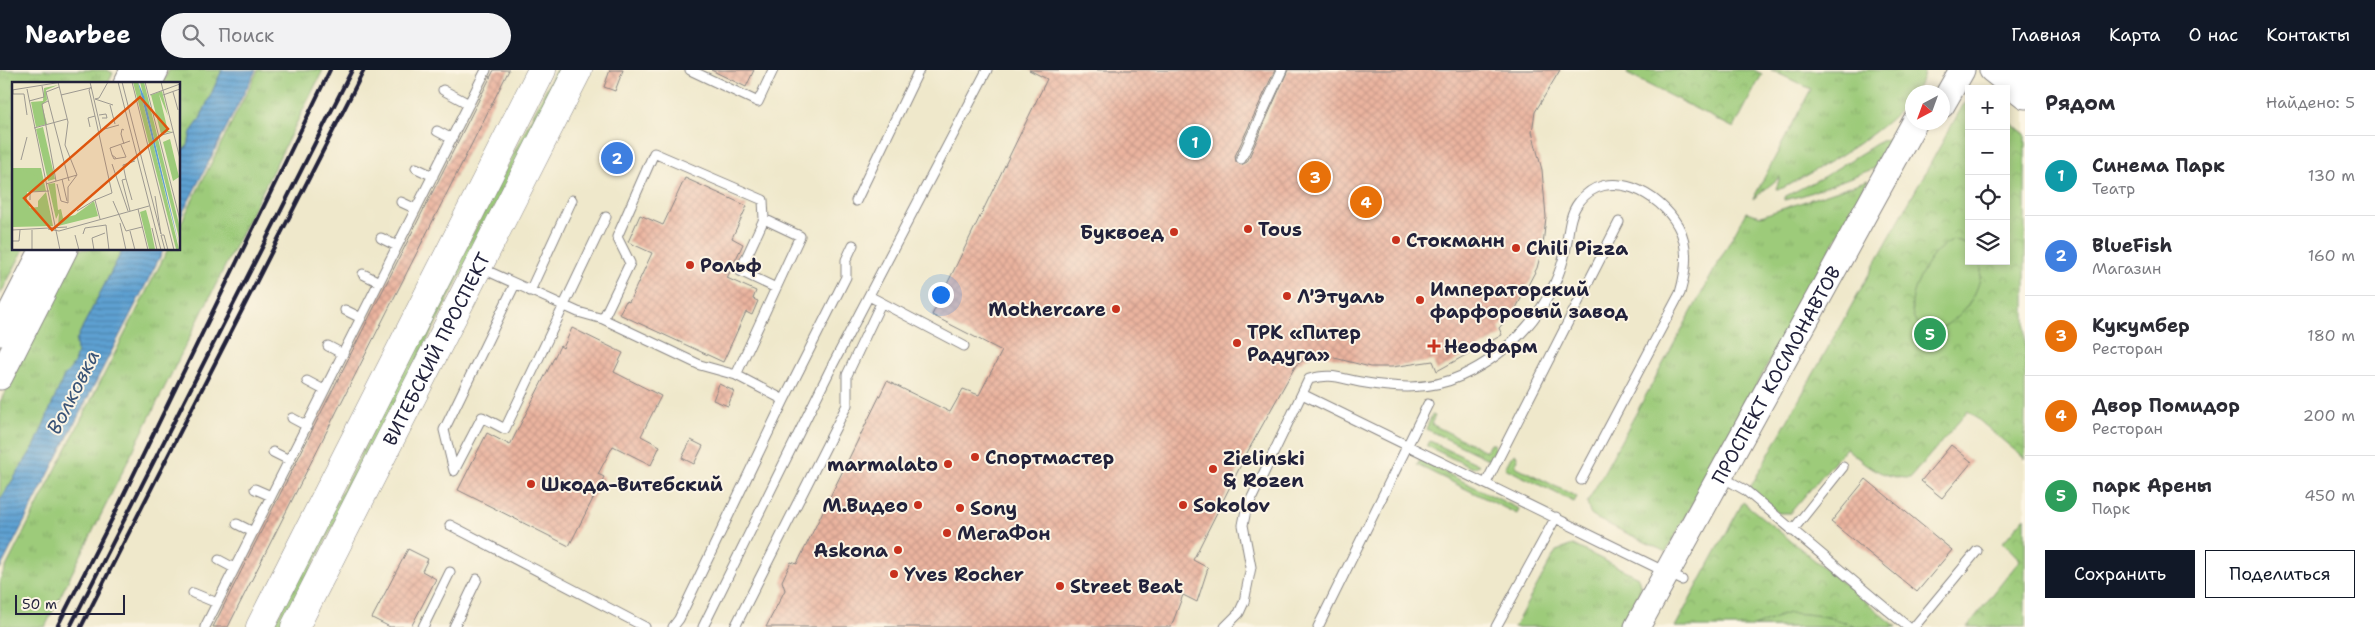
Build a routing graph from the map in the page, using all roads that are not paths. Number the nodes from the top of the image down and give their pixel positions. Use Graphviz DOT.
graph roads {
  1 [pos="486,70"];
  2 [pos="542,70"];
  3 [pos="578,70"];
  4 [pos="690,70"];
  5 [pos="773,70"];
  6 [pos="919,70"];
  7 [pos="987,70"];
  8 [pos="1282,70"];
  9 [pos="1944,70"];
  10 [pos="1962,70"];
  11 [pos="1992,70"];
  12 [pos="1935,85"];
  13 [pos="443,90"];
  14 [pos="1950,92"];
  15 [pos="2025,96"];
  16 [pos="469,104"];
  17 [pos="1911,130"];
  18 [pos="1928,130"];
  19 [pos="437,131"];
  20 [pos="452,139"];
  21 [pos="1241,159"];
  22 [pos="416,168"];
  23 [pos="433,176"];
  24 [pos="572,200"];
  25 [pos="856,201"];
  26 [pos="401,202"];
  27 [pos="416,209"];
  28 [pos="606,216"];
  29 [pos="764,219"];
  30 [pos="1619,222"];
  31 [pos="381,238"];
  32 [pos="853,245"];
  33 [pos="397,246"];
  34 [pos="42,250"];
  35 [pos="64,250"];
  36 [pos="478,267"];
  37 [pos="363,274"];
  38 [pos="379,282"];
  39 [pos="515,284"];
  40 [pos="776,288"];
  41 [pos="530,290"];
  42 [pos="869,296"];
  43 [pos="881,303"];
  44 [pos="564,306"];
  45 [pos="345,310"];
  46 [pos="361,318"];
  47 [pos="603,319"];
  48 [pos="0,333"];
  49 [pos="328,346"];
  50 [pos="964,346"];
  51 [pos="343,354"];
  52 [pos="736,375"];
  53 [pos="0,376"];
  54 [pos="307,381"];
  55 [pos="324,390"];
  56 [pos="1302,394"];
  57 [pos="784,400"];
  58 [pos="1428,404"];
  59 [pos="292,418"];
  60 [pos="307,426"];
  61 [pos="1408,445"];
  62 [pos="273,452"];
  63 [pos="289,460"];
  64 [pos="1843,467"];
  65 [pos="1728,479"];
  66 [pos="1581,480"];
  67 [pos="1486,484"];
  68 [pos="256,489"];
  69 [pos="271,496"];
  70 [pos="1556,517"];
  71 [pos="237,524"];
  72 [pos="450,525"];
  73 [pos="1792,531"];
  74 [pos="253,532"];
  75 [pos="1977,551"];
  76 [pos="219,560"];
  77 [pos="234,568"];
  78 [pos="450,572"];
  79 [pos="1674,576"];
  80 [pos="477,579"];
  81 [pos="193,593"];
  82 [pos="217,603"];
  83 [pos="204,627"];
  84 [pos="260,627"];
  85 [pos="296,627"];
  86 [pos="423,627"];
  87 [pos="454,627"];
  88 [pos="645,627"];
  89 [pos="673,627"];
  90 [pos="703,627"];
  91 [pos="735,627"];
  92 [pos="1225,627"];
  93 [pos="1318,627"];
  94 [pos="1496,627"];
  95 [pos="1637,627"];
  96 [pos="1656,627"];
  97 [pos="1908,627"];
  98 [pos="1914,627"];
  1 -- 16 [label="lane"];
  2 -- 84 [label="main road, ВИТЕБСКИЙ ПРОСПЕКТ"];
  3 -- 36 [label="main road, ВИТЕБСКИЙ ПРОСПЕКТ"];
  4 -- 5 [label="lane"];
  6 -- 25 [label="lane"];
  7 -- 42 [label="lane"];
  8 -- 21 [label="lane"];
  9 -- 12 [label="street"];
  10 -- 14 [label="street"];
  11 -- 15 [label="street"];
  13 -- 16 [label="lane"];
  16 -- 20 [label="lane"];
  17 -- 65 [label="street, ПРОСПЕКТ КОСМОНАВТОВ"];
  18 -- 65 [label="street, ПРОСПЕКТ КОСМОНАВТОВ"];
  19 -- 20 [label="lane"];
  20 -- 23 [label="lane"];
  22 -- 23 [label="lane"];
  23 -- 27 [label="lane"];
  24 -- 41 [label="lane"];
  26 -- 27 [label="lane"];
  27 -- 33 [label="lane"];
  28 -- 44 [label="lane"];
  29 -- 40 [label="lane"];
  29 -- 40 [label="lane"];
  29 -- 47 [label="lane"];
  30 -- 67 [label="lane"];
  31 -- 33 [label="lane"];
  32 -- 57 [label="lane"];
  33 -- 38 [label="lane"];
  34 -- 48 [label="street"];
  35 -- 53 [label="street"];
  36 -- 39 [label="lane"];
  36 -- 85 [label="main road, ВИТЕБСКИЙ ПРОСПЕКТ"];
  37 -- 38 [label="lane"];
  38 -- 46 [label="lane"];
  39 -- 41 [label="lane"];
  39 -- 44 [label="lane"];
  40 -- 52 [label="lane"];
  41 -- 44 [label="lane"];
  42 -- 43 [label="lane"];
  42 -- 90 [label="lane"];
  43 -- 50 [label="lane"];
  43 -- 91 [label="lane"];
  44 -- 47 [label="lane"];
  45 -- 46 [label="lane"];
  46 -- 51 [label="lane"];
  47 -- 52 [label="lane"];
  49 -- 51 [label="lane"];
  51 -- 55 [label="lane"];
  52 -- 57 [label="lane"];
  54 -- 55 [label="lane"];
  55 -- 60 [label="lane"];
  56 -- 61 [label="lane"];
  56 -- 66 [label="lane"];
  56 -- 92 [label="lane"];
  57 -- 89 [label="lane"];
  58 -- 61 [label="lane"];
  59 -- 60 [label="lane"];
  60 -- 63 [label="lane"];
  61 -- 67 [label="lane"];
  61 -- 93 [label="lane"];
  62 -- 63 [label="lane"];
  63 -- 69 [label="lane"];
  64 -- 73 [label="lane"];
  65 -- 73 [label="lane"];
  65 -- 79 [label="street, ПРОСПЕКТ КОСМОНАВТОВ"];
  67 -- 70 [label="lane"];
  68 -- 69 [label="lane"];
  69 -- 74 [label="lane"];
  70 -- 79 [label="lane"];
  70 -- 94 [label="lane"];
  71 -- 74 [label="lane"];
  72 -- 88 [label="lane"];
  73 -- 97 [label="lane"];
  74 -- 77 [label="lane"];
  75 -- 98 [label="lane"];
  76 -- 77 [label="lane"];
  77 -- 82 [label="lane"];
  78 -- 86 [label="lane"];
  79 -- 95 [label="street, ПРОСПЕКТ КОСМОНАВТОВ"];
  79 -- 96 [label="street, ПРОСПЕКТ КОСМОНАВТОВ"];
  80 -- 87 [label="lane"];
  81 -- 82 [label="lane"];
  82 -- 83 [label="lane"];
}
